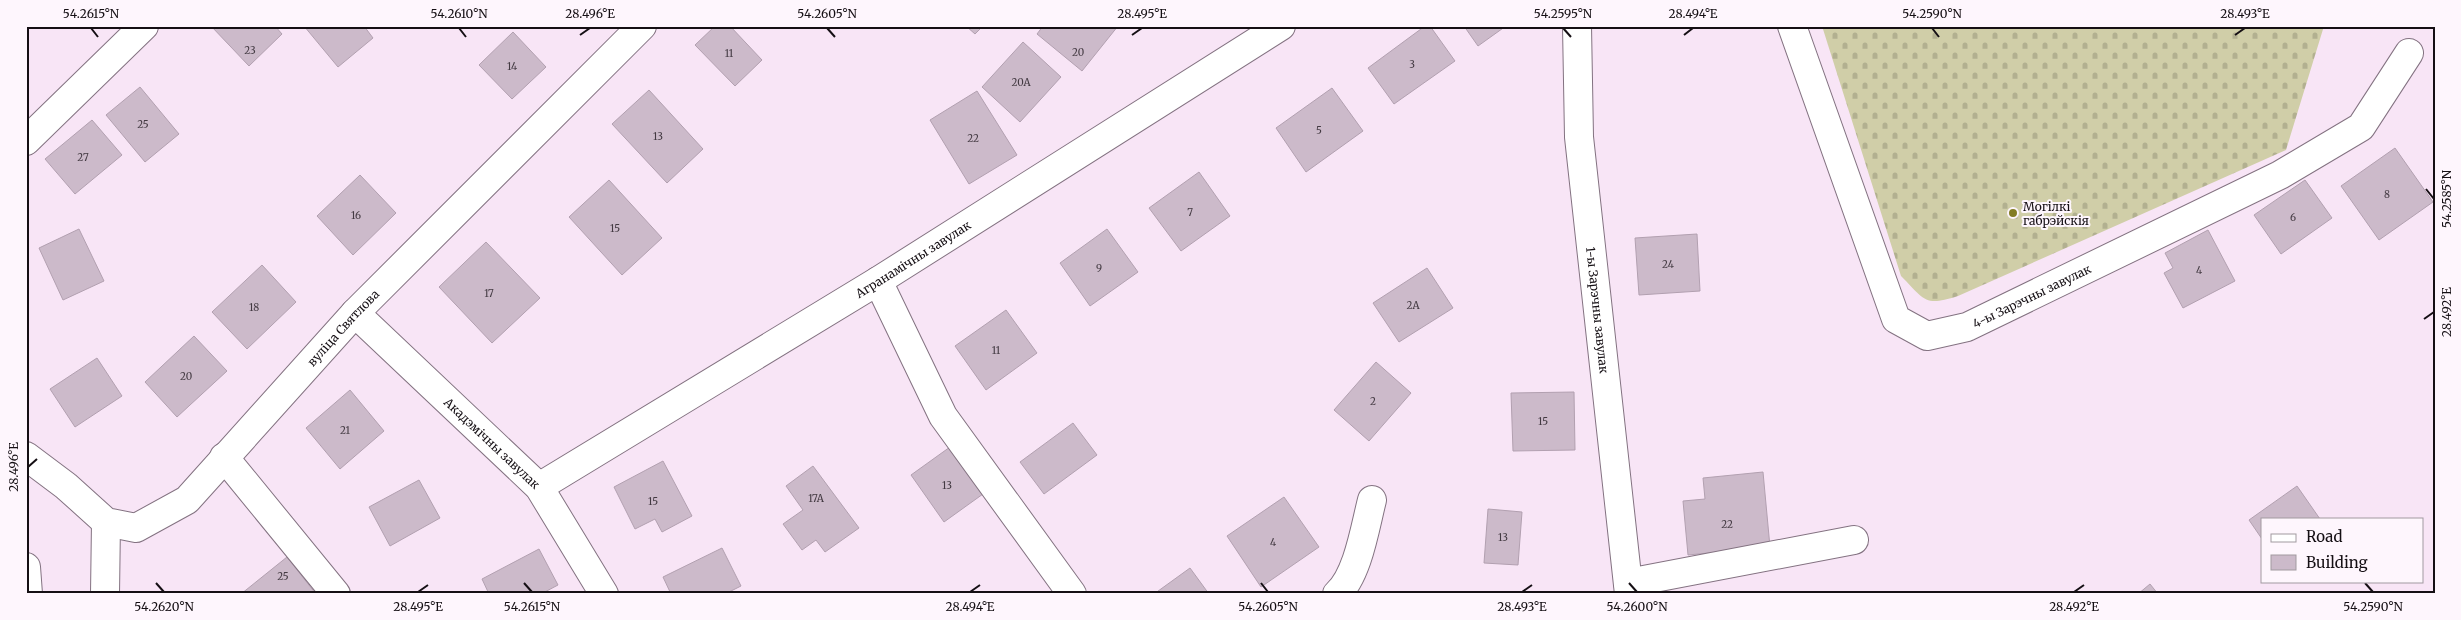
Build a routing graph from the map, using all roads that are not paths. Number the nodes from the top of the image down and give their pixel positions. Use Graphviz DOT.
graph roads {
  1 [pos="144,26"];
  2 [pos="642,26"];
  3 [pos="1282,26"];
  4 [pos="1577,26"];
  5 [pos="1792,26"];
  6 [pos="2409,53"];
  7 [pos="26,141"];
  8 [pos="878,281"];
  9 [pos="354,313"];
  10 [pos="26,456"];
  11 [pos="224,457"];
  12 [pos="539,487"];
  13 [pos="1372,500"];
  14 [pos="106,522"];
  15 [pos="1854,540"];
  16 [pos="26,567"];
  17 [pos="1628,588"];
  18 [pos="28,594"];
  19 [pos="105,594"];
  20 [pos="336,594"];
  21 [pos="604,594"];
  22 [pos="1072,594"];
  23 [pos="1337,594"];
  1 -- 7 [label="street"];
  2 -- 9 [label="street, вуліца Святлова"];
  3 -- 8 [label="street, Агранамічны завулак"];
  4 -- 17 [label="street, 1-ы Зарэчны завулак"];
  5 -- 6 [label="street, 4-ы Зарэчны завулак"];
  8 -- 12 [label="street, Агранамічны завулак"];
  8 -- 22 [label="street"];
  9 -- 11 [label="street, вуліца Святлова"];
  9 -- 12 [label="street, Акадэмічны завулак"];
  10 -- 14 [label="street"];
  11 -- 14 [label="street, вуліца Святлова"];
  11 -- 20 [label="street"];
  12 -- 21 [label="street, Акадэмічны завулак"];
  13 -- 23 [label="street"];
  14 -- 19 [label="street"];
  15 -- 17 [label="street"];
  16 -- 18 [label="street"];
}
